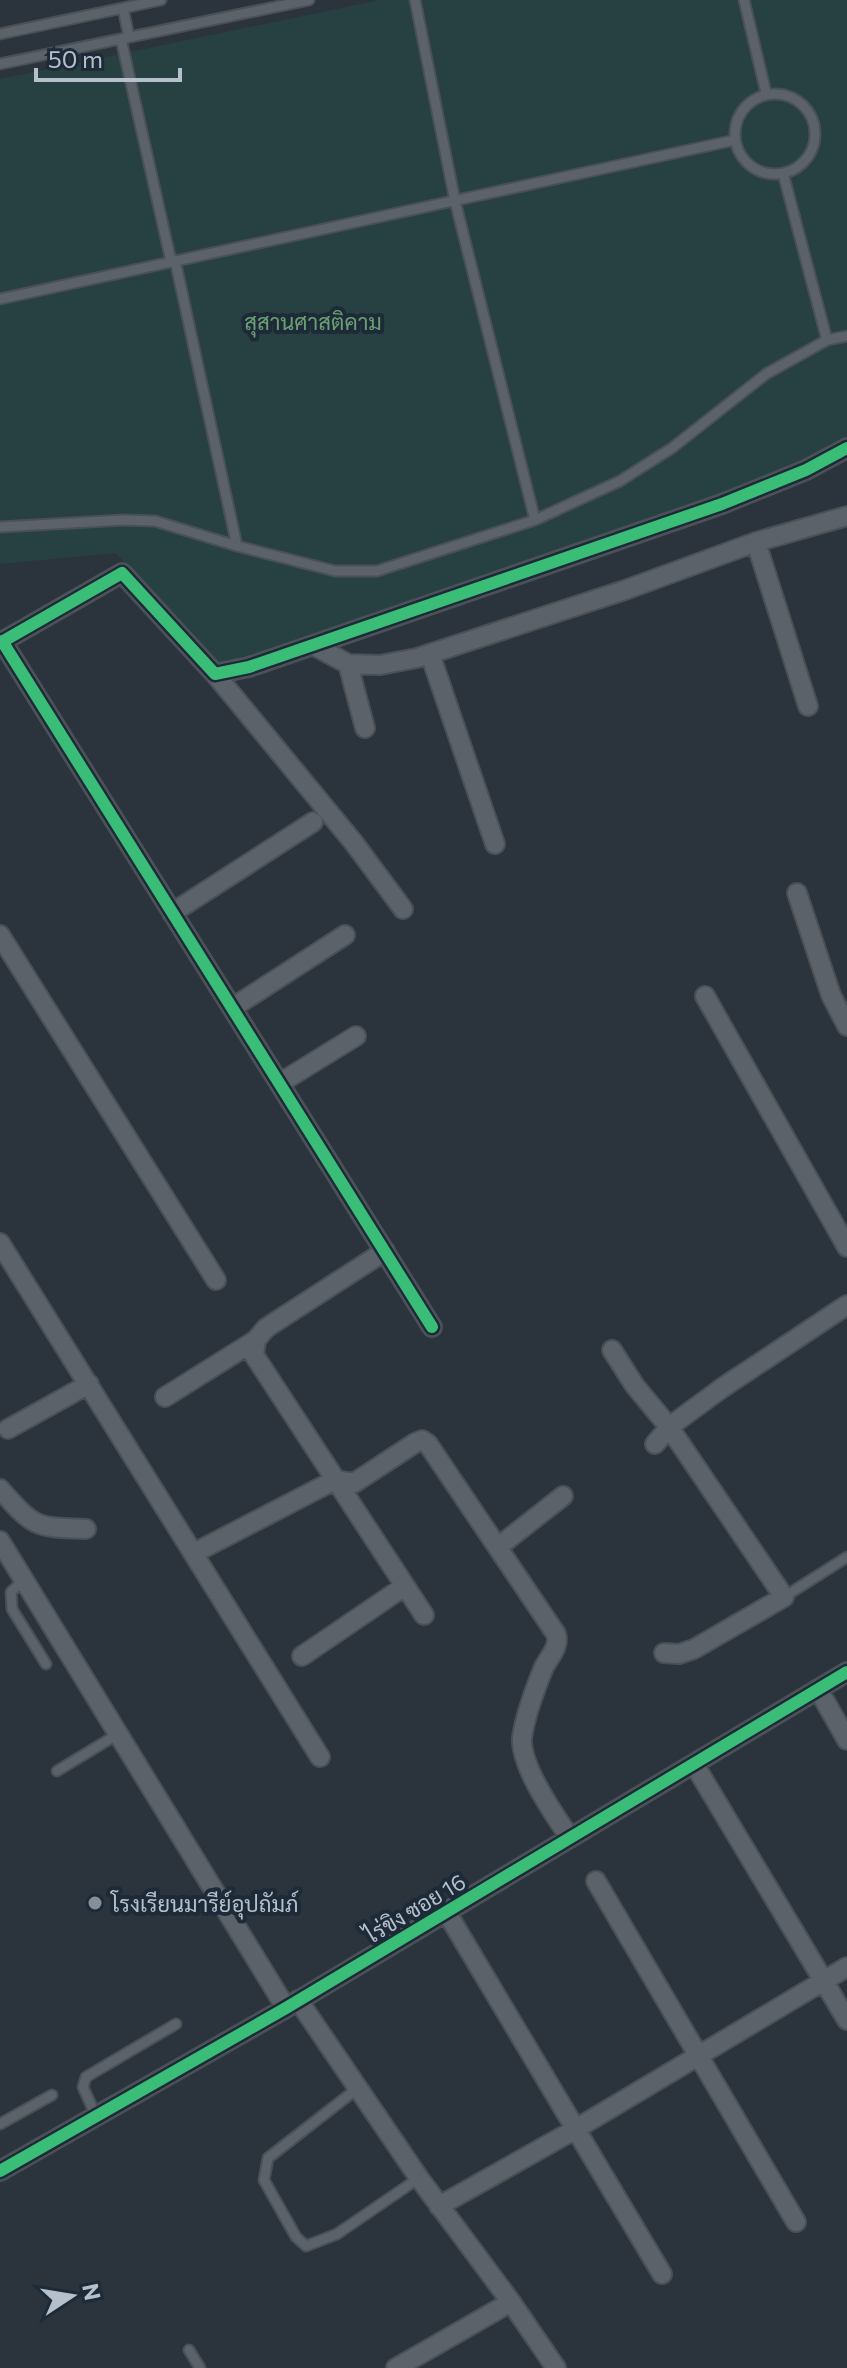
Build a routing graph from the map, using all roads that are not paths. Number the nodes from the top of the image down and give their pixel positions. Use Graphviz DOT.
graph roads {
  1 [pos="161,0"];
  2 [pos="309,0"];
  3 [pos="415,0"];
  4 [pos="744,0"];
  5 [pos="123,8"];
  6 [pos="0,34"];
  7 [pos="125,38"];
  8 [pos="0,64"];
  9 [pos="766,93"];
  10 [pos="735,140"];
  11 [pos="783,173"];
  12 [pos="455,201"];
  13 [pos="173,260"];
  14 [pos="0,299"];
  15 [pos="847,336"];
  16 [pos="827,340"];
  17 [pos="847,448"];
  18 [pos="847,516"];
  19 [pos="535,520"];
  20 [pos="0,527"];
  21 [pos="756,542"];
  22 [pos="237,546"];
  23 [pos="1,642"];
  24 [pos="313,645"];
  25 [pos="430,654"];
  26 [pos="348,664"];
  27 [pos="215,674"];
  28 [pos="808,706"];
  29 [pos="365,728"];
  30 [pos="313,822"];
  31 [pos="495,844"];
  32 [pos="797,893"];
  33 [pos="403,909"];
  34 [pos="172,913"];
  35 [pos="0,935"];
  36 [pos="345,935"];
  37 [pos="705,996"];
  38 [pos="232,1008"];
  39 [pos="847,1026"];
  40 [pos="356,1036"];
  41 [pos="280,1083"];
  42 [pos="0,1243"];
  43 [pos="847,1247"];
  44 [pos="385,1251"];
  45 [pos="216,1280"];
  46 [pos="847,1305"];
  47 [pos="432,1327"];
  48 [pos="256,1340"];
  49 [pos="612,1350"];
  50 [pos="89,1384"];
  51 [pos="165,1397"];
  52 [pos="669,1427"];
  53 [pos="8,1429"];
  54 [pos="655,1444"];
  55 [pos="335,1480"];
  56 [pos="0,1489"];
  57 [pos="563,1496"];
  58 [pos="86,1529"];
  59 [pos="0,1541"];
  60 [pos="498,1547"];
  61 [pos="194,1553"];
  62 [pos="847,1557"];
  63 [pos="24,1580"];
  64 [pos="405,1586"];
  65 [pos="784,1597"];
  66 [pos="424,1615"];
  67 [pos="664,1653"];
  68 [pos="302,1656"];
  69 [pos="46,1664"];
  70 [pos="847,1672"];
  71 [pos="818,1689"];
  72 [pos="118,1734"];
  73 [pos="847,1740"];
  74 [pos="320,1757"];
  75 [pos="694,1764"];
  76 [pos="57,1771"];
  77 [pos="570,1838"];
  78 [pos="596,1881"];
  79 [pos="447,1913"];
  80 [pos="847,1967"];
  81 [pos="824,1981"];
  82 [pos="292,2004"];
  83 [pos="847,2020"];
  84 [pos="176,2024"];
  85 [pos="699,2055"];
  86 [pos="358,2088"];
  87 [pos="52,2095"];
  88 [pos="96,2116"];
  89 [pos="0,2124"];
  90 [pos="574,2130"];
  91 [pos="0,2171"];
  92 [pos="419,2178"];
  93 [pos="439,2206"];
  94 [pos="796,2222"];
  95 [pos="662,2274"];
  96 [pos="511,2302"];
  97 [pos="189,2350"];
  98 [pos="200,2368"];
  99 [pos="396,2368"];
  100 [pos="556,2368"];
  1 -- 5 [label="lane"];
  2 -- 7 [label="lane"];
  3 -- 12 [label="lane"];
  4 -- 9 [label="lane"];
  5 -- 6 [label="lane"];
  5 -- 7 [label="lane"];
  7 -- 8 [label="lane"];
  7 -- 13 [label="lane"];
  9 -- 10 [label="lane"];
  9 -- 11 [label="lane"];
  10 -- 11 [label="lane"];
  10 -- 12 [label="lane"];
  11 -- 16 [label="lane"];
  12 -- 13 [label="lane"];
  12 -- 19 [label="lane"];
  13 -- 14 [label="lane"];
  13 -- 22 [label="lane"];
  15 -- 16 [label="lane"];
  16 -- 19 [label="lane"];
  17 -- 24 [label="street"];
  18 -- 21 [label="street"];
  19 -- 22 [label="lane"];
  20 -- 22 [label="lane"];
  21 -- 25 [label="street"];
  21 -- 28 [label="street"];
  23 -- 27 [label="street"];
  23 -- 34 [label="street"];
  24 -- 26 [label="street"];
  24 -- 27 [label="street"];
  25 -- 26 [label="street"];
  25 -- 31 [label="street"];
  26 -- 29 [label="street"];
  27 -- 33 [label="street"];
  30 -- 34 [label="street"];
  32 -- 39 [label="street"];
  34 -- 38 [label="street"];
  35 -- 45 [label="street"];
  36 -- 38 [label="street"];
  37 -- 43 [label="street"];
  38 -- 41 [label="street"];
  40 -- 41 [label="street"];
  41 -- 44 [label="street"];
  42 -- 50 [label="street"];
  44 -- 47 [label="street"];
  44 -- 48 [label="street"];
  46 -- 52 [label="street"];
  48 -- 51 [label="street"];
  48 -- 55 [label="street"];
  49 -- 52 [label="street"];
  50 -- 53 [label="street"];
  50 -- 61 [label="street"];
  52 -- 54 [label="street"];
  52 -- 65 [label="street"];
  55 -- 60 [label="street"];
  55 -- 61 [label="street"];
  55 -- 64 [label="street"];
  56 -- 58 [label="street"];
  57 -- 60 [label="street"];
  59 -- 63 [label="street"];
  60 -- 77 [label="street"];
  61 -- 74 [label="street"];
  62 -- 65 [label="lane"];
  63 -- 69 [label="lane"];
  63 -- 72 [label="street"];
  64 -- 66 [label="street"];
  64 -- 68 [label="street"];
  65 -- 67 [label="street"];
  70 -- 71 [label="street, ไร่ขิง ซอย 16"];
  71 -- 73 [label="street"];
  71 -- 75 [label="street, ไร่ขิง ซอย 16"];
  72 -- 76 [label="lane"];
  72 -- 82 [label="street"];
  75 -- 77 [label="street, ไร่ขิง ซอย 16"];
  75 -- 81 [label="street"];
  77 -- 79 [label="street, ไร่ขิง ซอย 16"];
  78 -- 85 [label="street"];
  79 -- 82 [label="street, ไร่ขิง ซอย 16"];
  79 -- 90 [label="street"];
  80 -- 81 [label="street"];
  81 -- 83 [label="street"];
  81 -- 85 [label="street"];
  82 -- 86 [label="street"];
  82 -- 88 [label="street, ไร่ขิง ซอย 16"];
  84 -- 88 [label="lane"];
  85 -- 90 [label="street"];
  85 -- 94 [label="street"];
  86 -- 92 [label="street"];
  86 -- 92 [label="lane"];
  87 -- 89 [label="lane"];
  88 -- 91 [label="street, ไร่ขิง ซอย 16"];
  90 -- 93 [label="street"];
  90 -- 95 [label="street"];
  92 -- 93 [label="street"];
  93 -- 96 [label="street"];
  96 -- 99 [label="street"];
  96 -- 100 [label="street"];
  97 -- 98 [label="lane"];
}
